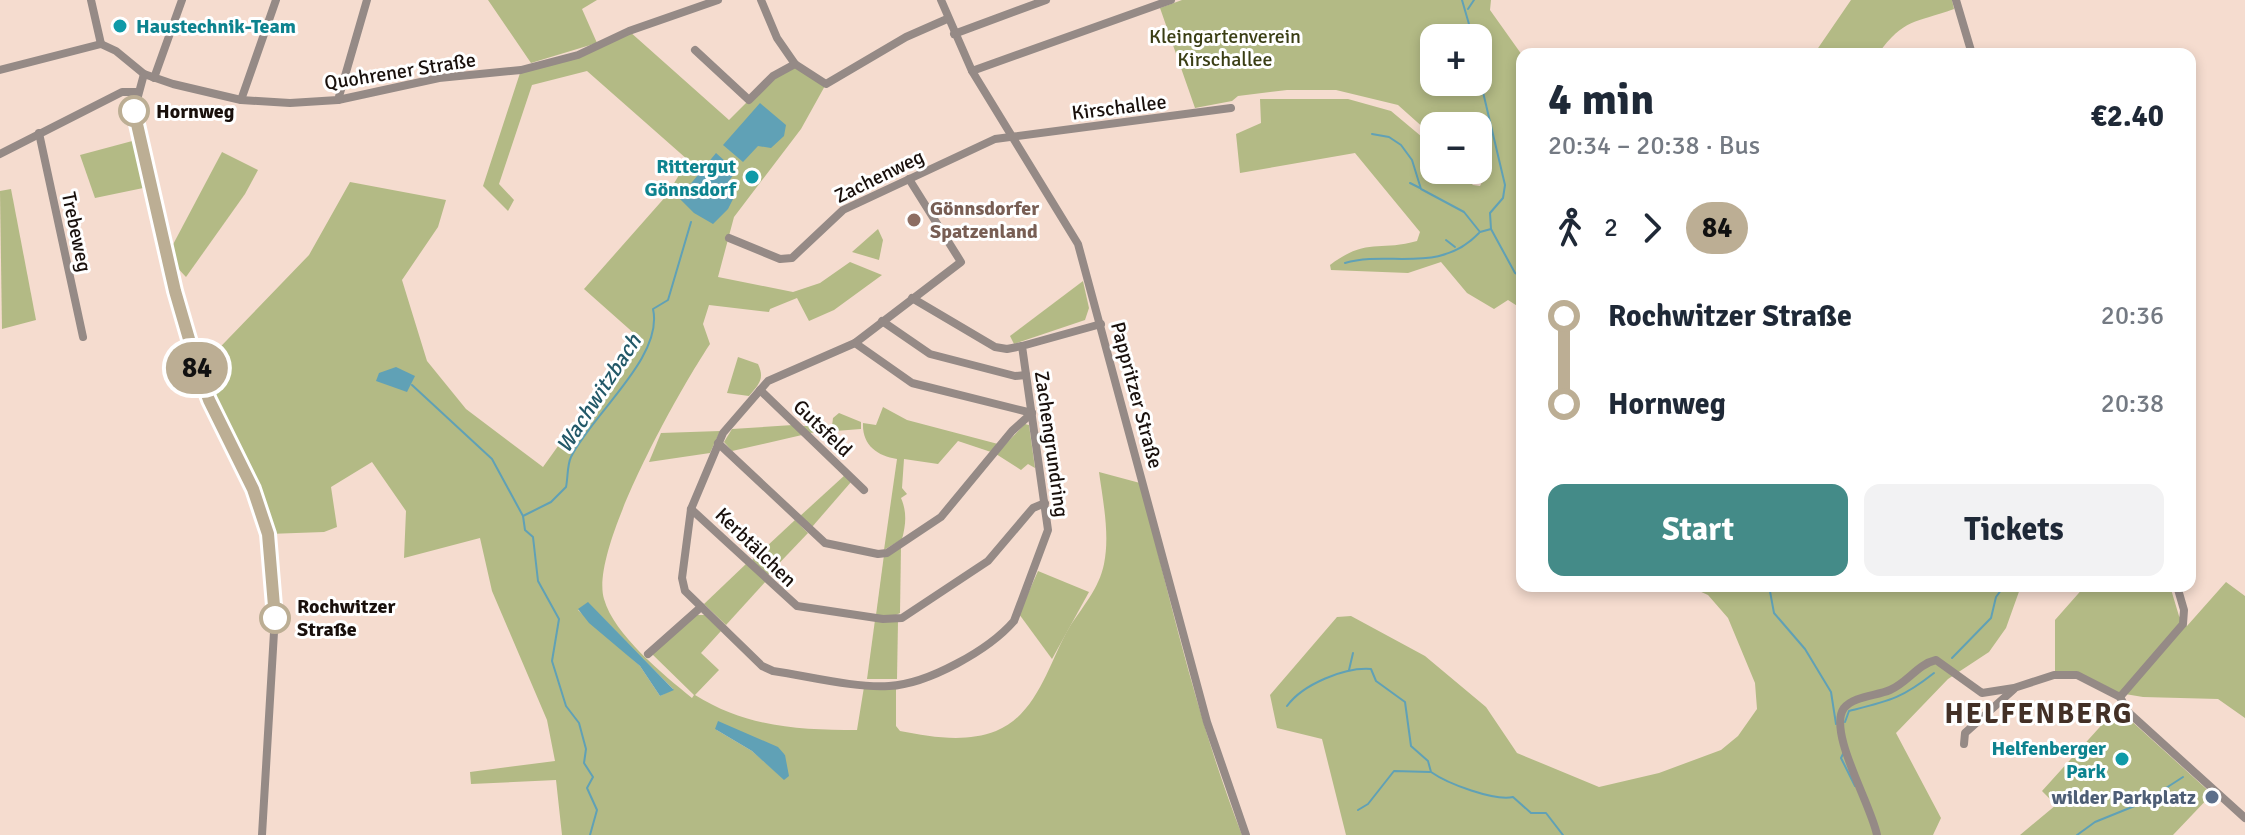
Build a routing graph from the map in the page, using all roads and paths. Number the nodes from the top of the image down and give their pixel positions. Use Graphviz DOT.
graph roads {
  1 [pos="91,0"];
  2 [pos="182,0"];
  3 [pos="276,0"];
  4 [pos="367,0"];
  5 [pos="718,0"];
  6 [pos="761,0"];
  7 [pos="941,0"];
  8 [pos="1046,0"];
  9 [pos="1171,0"];
  10 [pos="1956,0"];
  11 [pos="947,19"];
  12 [pos="954,34"];
  13 [pos="101,44"];
  14 [pos="1970,48"];
  15 [pos="695,50"];
  16 [pos="795,64"];
  17 [pos="0,70"];
  18 [pos="972,71"];
  19 [pos="144,74"];
  20 [pos="154,78"];
  21 [pos="137,92"];
  22 [pos="241,100"];
  23 [pos="338,100"];
  24 [pos="1231,108"];
  25 [pos="39,133"];
  26 [pos="1011,135"];
  27 [pos="0,154"];
  28 [pos="909,179"];
  29 [pos="729,238"];
  30 [pos="912,298"];
  31 [pos="882,321"];
  32 [pos="1101,324"];
  33 [pos="83,337"];
  34 [pos="855,343"];
  35 [pos="1022,346"];
  36 [pos="1026,375"];
  37 [pos="760,390"];
  38 [pos="1032,413"];
  39 [pos="718,443"];
  40 [pos="864,490"];
  41 [pos="1045,503"];
  42 [pos="691,509"];
  43 [pos="2179,592"];
  44 [pos="701,607"];
  45 [pos="648,654"];
  46 [pos="2014,688"];
  47 [pos="1982,693"];
  48 [pos="2120,697"];
  49 [pos="1986,712"];
  50 [pos="1964,744"];
  51 [pos="2245,818"];
  52 [pos="262,835"];
  53 [pos="1246,835"];
  54 [pos="1877,835"];
  1 -- 13 [label="street"];
  2 -- 20 [label="street"];
  3 -- 22 [label="street"];
  4 -- 23 [label="street"];
  5 -- 23 [label="street, Quohrener Straße"];
  6 -- 16 [label="street"];
  7 -- 11 [label="street, Pappritzer Straße"];
  8 -- 12 [label="street"];
  9 -- 18 [label="street"];
  10 -- 14 [label="street"];
  11 -- 12 [label="street, Pappritzer Straße"];
  11 -- 16 [label="street"];
  12 -- 18 [label="street, Pappritzer Straße"];
  13 -- 17 [label="street"];
  13 -- 19 [label="street, Quohrener Straße"];
  15 -- 16 [label="street"];
  18 -- 26 [label="street, Pappritzer Straße"];
  19 -- 20 [label="street, Quohrener Straße"];
  19 -- 21 [label="street"];
  20 -- 22 [label="street, Quohrener Straße"];
  21 -- 25 [label="street"];
  21 -- 52 [label="street"];
  22 -- 23 [label="street, Quohrener Straße"];
  24 -- 26 [label="street, Kirschallee"];
  25 -- 27 [label="street"];
  25 -- 33 [label="street, Trebeweg"];
  26 -- 28 [label="street, Zachenweg"];
  26 -- 32 [label="street, Pappritzer Straße"];
  28 -- 29 [label="street, Zachenweg"];
  28 -- 30 [label="street, Zachengrundring"];
  30 -- 31 [label="street, Zachengrundring"];
  30 -- 35 [label="street, Zachengrundring"];
  31 -- 34 [label="street, Zachengrundring"];
  31 -- 36 [label="street"];
  32 -- 35 [label="street, Zachengrundring"];
  32 -- 53 [label="street, Pappritzer Straße"];
  34 -- 37 [label="street, Zachengrundring"];
  34 -- 38 [label="street"];
  35 -- 36 [label="street, Zachengrundring"];
  36 -- 38 [label="street, Zachengrundring"];
  37 -- 39 [label="street, Zachengrundring"];
  37 -- 40 [label="street, Gutsfeld"];
  38 -- 39 [label="street"];
  38 -- 41 [label="street, Zachengrundring"];
  39 -- 42 [label="street, Zachengrundring"];
  41 -- 42 [label="street, Kerbtälchen"];
  41 -- 44 [label="street, Zachengrundring"];
  42 -- 44 [label="street, Zachengrundring"];
  43 -- 48 [label="street"];
  44 -- 45 [label="street"];
  46 -- 47 [label="street"];
  46 -- 48 [label="street"];
  46 -- 49 [label="street"];
  47 -- 49 [label="street"];
  47 -- 54 [label="street"];
  48 -- 51 [label="street"];
  49 -- 50 [label="street"];
}
